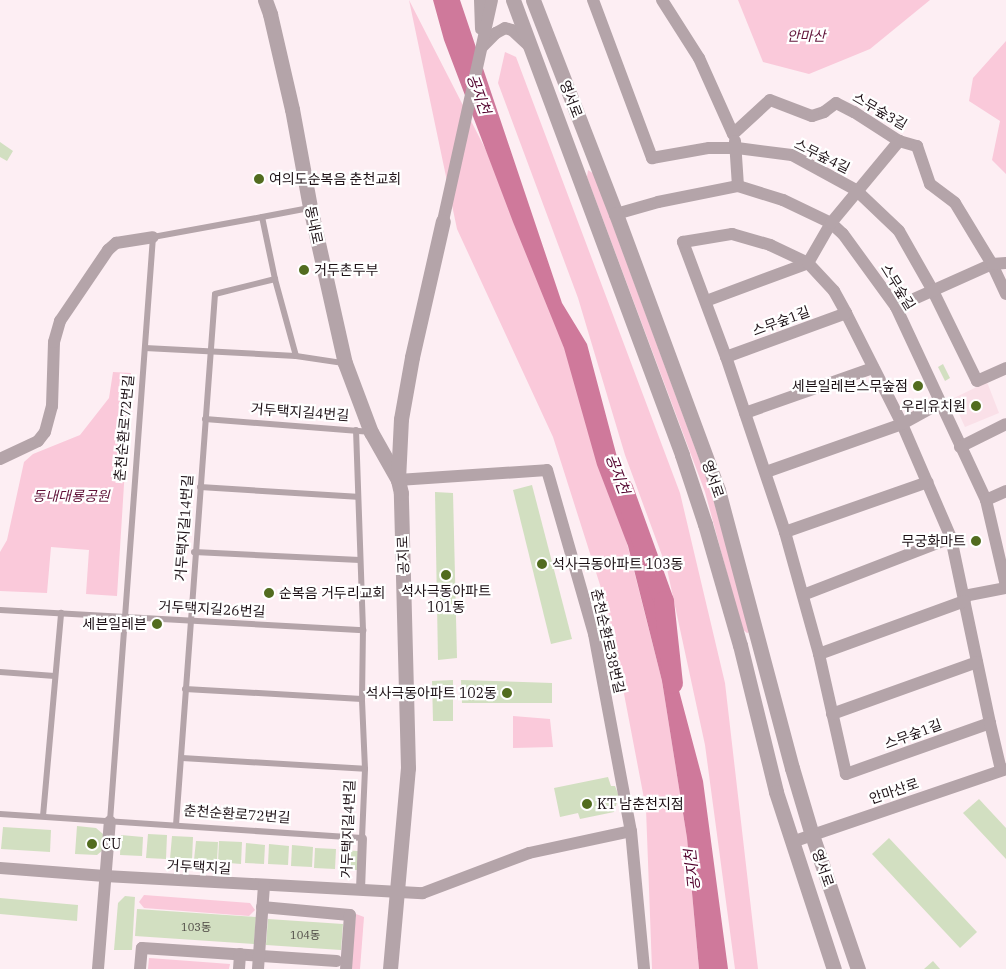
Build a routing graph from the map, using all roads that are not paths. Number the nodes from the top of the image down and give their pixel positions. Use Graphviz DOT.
graph roads {
  1 [pos="265,0"];
  2 [pos="480,0"];
  3 [pos="492,0"];
  4 [pos="513,0"];
  5 [pos="533,0"];
  6 [pos="593,0"];
  7 [pos="662,0"];
  8 [pos="488,30"];
  9 [pos="529,46"];
  10 [pos="733,134"];
  11 [pos="899,141"];
  12 [pos="737,148"];
  13 [pos="738,186"];
  14 [pos="856,190"];
  15 [pos="310,207"];
  16 [pos="616,214"];
  17 [pos="262,216"];
  18 [pos="443,221"];
  19 [pos="831,223"];
  20 [pos="153,237"];
  21 [pos="808,263"];
  22 [pos="1006,263"];
  23 [pos="992,264"];
  24 [pos="275,279"];
  25 [pos="932,290"];
  26 [pos="1006,294"];
  27 [pos="706,301"];
  28 [pos="896,307"];
  29 [pos="846,313"];
  30 [pos="145,348"];
  31 [pos="210,351"];
  32 [pos="296,356"];
  33 [pos="726,357"];
  34 [pos="345,363"];
  35 [pos="874,368"];
  36 [pos="1006,368"];
  37 [pos="940,403"];
  38 [pos="745,413"];
  39 [pos="205,419"];
  40 [pos="902,424"];
  41 [pos="1006,424"];
  42 [pos="356,430"];
  43 [pos="371,432"];
  44 [pos="960,447"];
  45 [pos="0,459"];
  46 [pos="766,472"];
  47 [pos="398,480"];
  48 [pos="928,482"];
  49 [pos="200,487"];
  50 [pos="1006,491"];
  51 [pos="356,497"];
  52 [pos="986,500"];
  53 [pos="785,532"];
  54 [pos="951,538"];
  55 [pos="194,552"];
  56 [pos="360,560"];
  57 [pos="1006,587"];
  58 [pos="803,595"];
  59 [pos="965,599"];
  60 [pos="0,610"];
  61 [pos="61,613"];
  62 [pos="124,616"];
  63 [pos="190,620"];
  64 [pos="363,630"];
  65 [pos="819,654"];
  66 [pos="977,662"];
  67 [pos="0,672"];
  68 [pos="55,676"];
  69 [pos="185,689"];
  70 [pos="362,699"];
  71 [pos="832,714"];
  72 [pos="990,723"];
  73 [pos="182,758"];
  74 [pos="791,766"];
  75 [pos="770,768"];
  76 [pos="365,769"];
  77 [pos="1004,770"];
  78 [pos="0,814"];
  79 [pos="44,816"];
  80 [pos="110,821"];
  81 [pos="176,825"];
  82 [pos="631,831"];
  83 [pos="812,835"];
  84 [pos="362,838"];
  85 [pos="792,842"];
  86 [pos="0,868"];
  87 [pos="105,876"];
  88 [pos="264,885"];
  89 [pos="360,889"];
  90 [pos="397,893"];
  91 [pos="835,901"];
  92 [pos="812,905"];
  93 [pos="262,907"];
  94 [pos="240,954"];
  95 [pos="259,955"];
  96 [pos="341,965"];
  97 [pos="98,969"];
  98 [pos="140,969"];
  99 [pos="238,969"];
  100 [pos="258,969"];
  101 [pos="390,969"];
  102 [pos="644,969"];
  103 [pos="834,969"];
  104 [pos="858,969"];
  1 -- 15 [label="street, 동내로"];
  2 -- 8 [label="street"];
  3 -- 8 [label="street"];
  4 -- 9 [label="street, 영서로"];
  5 -- 16 [label="street, 영서로"];
  6 -- 12 [label="street, 스무숲4길"];
  7 -- 10 [label="street"];
  8 -- 9 [label="street"];
  8 -- 18 [label="street"];
  9 -- 75 [label="street, 영서로"];
  10 -- 11 [label="street, 스무숲3길"];
  10 -- 12 [label="street"];
  11 -- 14 [label="street"];
  11 -- 23 [label="street, 스무숲3길"];
  12 -- 13 [label="street"];
  12 -- 14 [label="street, 스무숲4길"];
  13 -- 16 [label="street, 스무숲길"];
  13 -- 19 [label="street, 스무숲길"];
  14 -- 19 [label="street"];
  14 -- 25 [label="street, 스무숲4길"];
  15 -- 17 [label="lane"];
  15 -- 34 [label="street, 동내로"];
  16 -- 74 [label="street, 영서로"];
  17 -- 20 [label="lane"];
  17 -- 24 [label="lane"];
  18 -- 47 [label="street, 공지로"];
  19 -- 21 [label="street"];
  19 -- 28 [label="street, 스무숲길"];
  20 -- 30 [label="lane, 춘천순환로72번길"];
  20 -- 45 [label="street"];
  21 -- 27 [label="street"];
  21 -- 27 [label="street, 스무숲1길"];
  21 -- 29 [label="street, 스무숲1길"];
  22 -- 23 [label="street"];
  23 -- 25 [label="street"];
  23 -- 26 [label="street, 스무숲3길"];
  24 -- 31 [label="lane, 거두택지길14번길"];
  24 -- 32 [label="lane"];
  25 -- 28 [label="street"];
  25 -- 36 [label="street, 스무숲4길"];
  27 -- 33 [label="street, 스무숲1길"];
  28 -- 37 [label="street, 스무숲길"];
  29 -- 33 [label="street, 스무숲1길"];
  29 -- 35 [label="street, 스무숲1길"];
  30 -- 31 [label="lane"];
  30 -- 62 [label="lane, 춘천순환로72번길"];
  31 -- 32 [label="lane"];
  31 -- 39 [label="lane, 거두택지길14번길"];
  32 -- 34 [label="lane"];
  33 -- 38 [label="street, 스무숲1길"];
  34 -- 43 [label="street, 동내로"];
  35 -- 38 [label="street"];
  35 -- 40 [label="street, 스무숲1길"];
  37 -- 40 [label="street"];
  37 -- 44 [label="street, 스무숲길"];
  38 -- 46 [label="street, 스무숲1길"];
  39 -- 42 [label="lane, 거두택지길4번길"];
  39 -- 49 [label="lane, 거두택지길14번길"];
  40 -- 46 [label="street"];
  40 -- 48 [label="street, 스무숲1길"];
  41 -- 44 [label="street"];
  42 -- 43 [label="lane"];
  42 -- 51 [label="lane, 거두택지길4번길"];
  43 -- 47 [label="street, 동내로"];
  44 -- 52 [label="street, 스무숲길"];
  46 -- 53 [label="street, 스무숲1길"];
  47 -- 82 [label="street, 춘천순환로38번길"];
  47 -- 90 [label="street, 공지로"];
  48 -- 53 [label="street"];
  48 -- 54 [label="street, 스무숲1길"];
  49 -- 51 [label="lane"];
  49 -- 55 [label="lane, 거두택지길14번길"];
  50 -- 52 [label="street"];
  51 -- 56 [label="lane, 거두택지길4번길"];
  52 -- 57 [label="street, 스무숲길"];
  53 -- 58 [label="street, 스무숲1길"];
  54 -- 58 [label="street"];
  54 -- 59 [label="street, 스무숲1길"];
  55 -- 56 [label="lane"];
  55 -- 63 [label="lane, 거두택지길14번길"];
  56 -- 64 [label="lane, 거두택지길4번길"];
  57 -- 59 [label="street"];
  58 -- 65 [label="street, 스무숲1길"];
  59 -- 65 [label="street"];
  59 -- 66 [label="street, 스무숲1길"];
  60 -- 61 [label="lane, 거두택지길26번길"];
  61 -- 62 [label="lane, 거두택지길26번길"];
  61 -- 68 [label="lane"];
  62 -- 63 [label="lane, 거두택지길26번길"];
  62 -- 80 [label="lane, 춘천순환로72번길"];
  63 -- 64 [label="lane, 거두택지길26번길"];
  63 -- 69 [label="lane, 거두택지길14번길"];
  64 -- 70 [label="lane, 거두택지길4번길"];
  65 -- 71 [label="street, 스무숲1길"];
  66 -- 71 [label="street"];
  66 -- 72 [label="street, 스무숲1길"];
  67 -- 68 [label="lane"];
  68 -- 79 [label="lane"];
  69 -- 70 [label="lane"];
  69 -- 73 [label="lane, 거두택지길14번길"];
  70 -- 76 [label="lane, 거두택지길4번길"];
  71 -- 72 [label="street, 스무숲1길"];
  72 -- 77 [label="street"];
  73 -- 76 [label="lane, 거두택지길4번길"];
  73 -- 81 [label="lane, 거두택지길14번길"];
  74 -- 75 [label="street"];
  74 -- 83 [label="street, 영서로"];
  75 -- 85 [label="street, 영서로"];
  76 -- 84 [label="lane, 거두택지길4번길"];
  77 -- 83 [label="street, 안마산로"];
  78 -- 79 [label="lane, 춘천순환로72번길"];
  79 -- 80 [label="lane, 춘천순환로72번길"];
  80 -- 81 [label="lane, 춘천순환로72번길"];
  80 -- 87 [label="street, 춘천순환로72번길"];
  81 -- 84 [label="lane, 춘천순환로72번길"];
  82 -- 90 [label="street"];
  82 -- 102 [label="street, 춘천순환로38번길"];
  83 -- 85 [label="street, 안마산로"];
  83 -- 91 [label="street, 영서로"];
  84 -- 89 [label="street, 거두택지길4번길"];
  85 -- 92 [label="street, 영서로"];
  86 -- 87 [label="street, 거두택지길"];
  87 -- 88 [label="street, 거두택지길"];
  87 -- 97 [label="street, 춘천순환로72번길"];
  88 -- 89 [label="street, 거두택지길"];
  88 -- 93 [label="street"];
  89 -- 90 [label="street, 거두택지길"];
  90 -- 101 [label="street, 공지로"];
  91 -- 92 [label="street"];
  91 -- 104 [label="street, 영서로"];
  92 -- 103 [label="street, 영서로"];
  93 -- 95 [label="street"];
  93 -- 96 [label="street"];
  94 -- 95 [label="street"];
  94 -- 98 [label="street"];
  94 -- 99 [label="street"];
  95 -- 96 [label="street"];
  95 -- 100 [label="street"];
}
